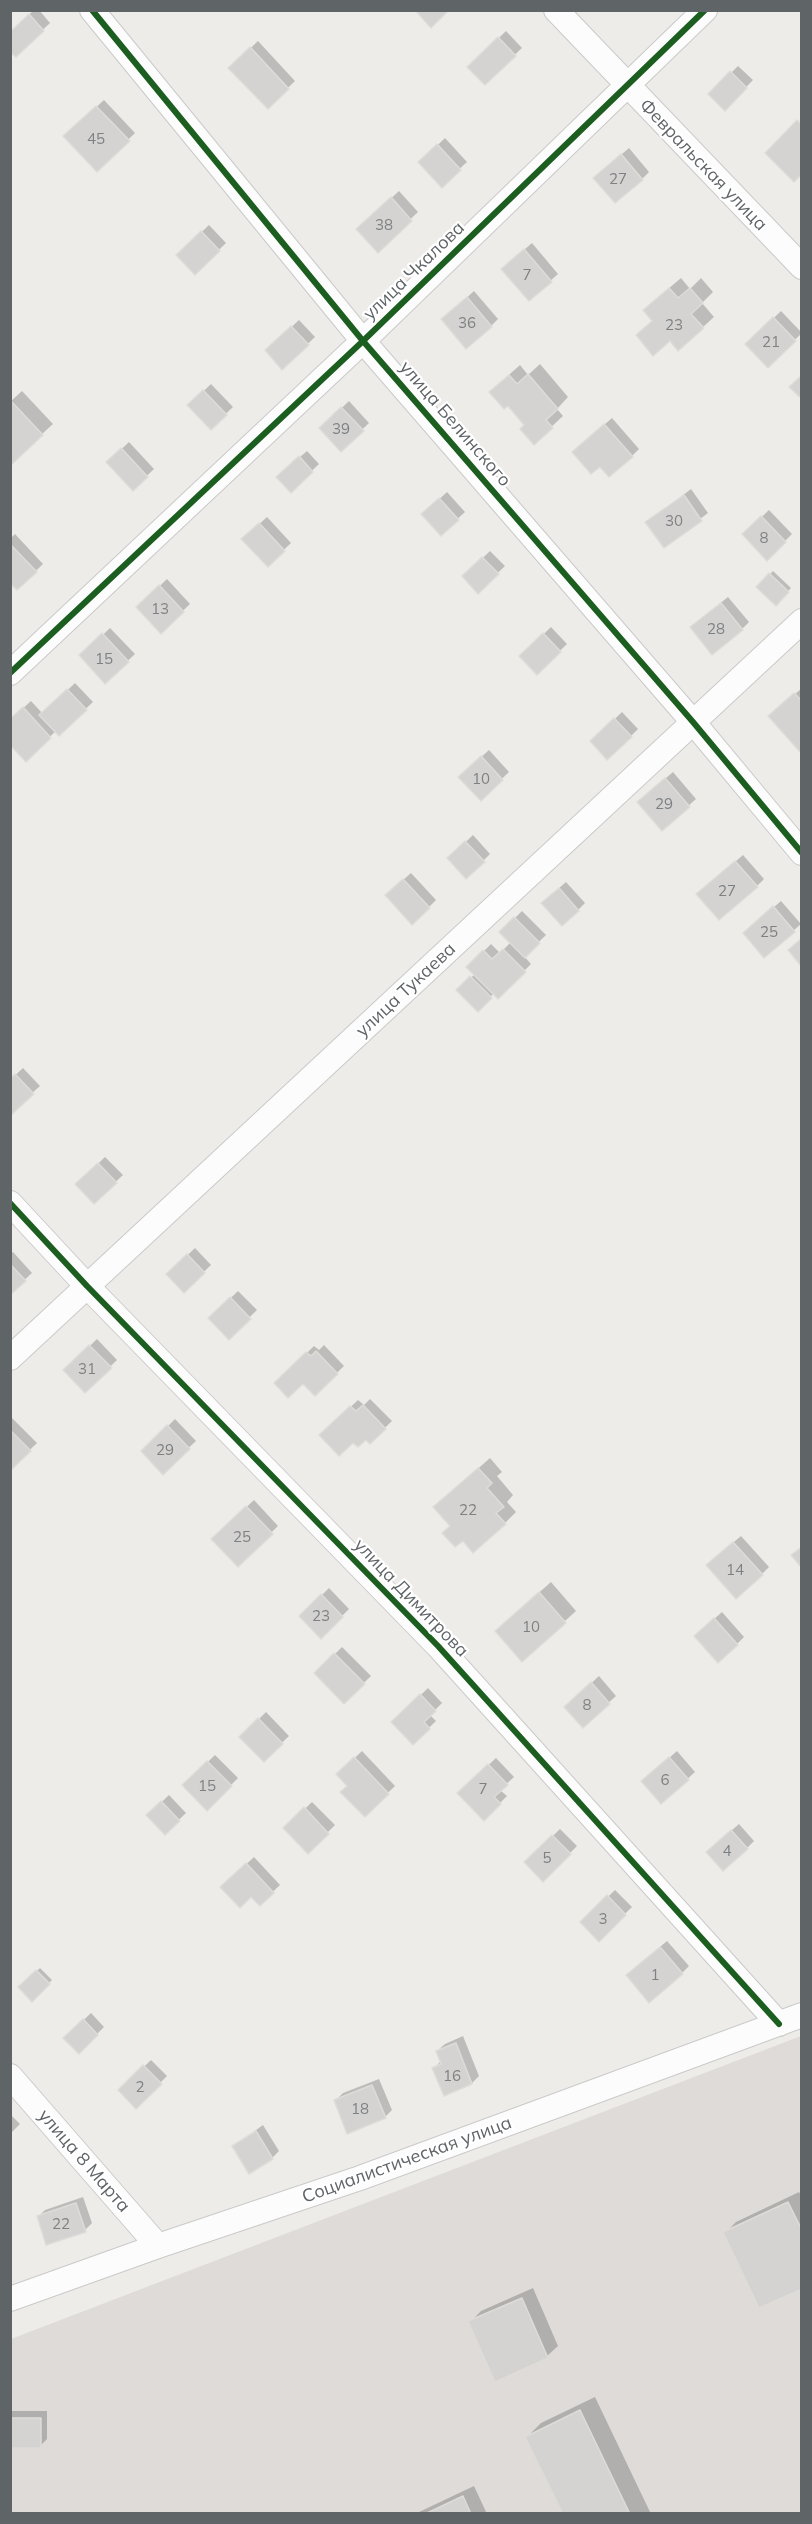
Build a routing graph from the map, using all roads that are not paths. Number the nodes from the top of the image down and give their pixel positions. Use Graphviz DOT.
graph roads {
  1 [pos="92,10"];
  2 [pos="556,10"];
  3 [pos="705,10"];
  4 [pos="627,86"];
  5 [pos="801,267"];
  6 [pos="363,341"];
  7 [pos="801,621"];
  8 [pos="10,673"];
  9 [pos="693,722"];
  10 [pos="801,853"];
  11 [pos="10,1203"];
  12 [pos="87,1286"];
  13 [pos="10,1358"];
  14 [pos="801,2015"];
  15 [pos="779,2024"];
  16 [pos="10,2076"];
  17 [pos="158,2246"];
  18 [pos="10,2299"];
  1 -- 6 [label="street, улица Белинского"];
  2 -- 4 [label="street, Февральская улица"];
  3 -- 4 [label="street, улица Чкалова"];
  4 -- 5 [label="street, Февральская улица"];
  4 -- 6 [label="street, улица Чкалова"];
  6 -- 8 [label="street, улица Чкалова"];
  6 -- 9 [label="street, улица Белинского"];
  7 -- 9 [label="street, улица Тукаева"];
  9 -- 10 [label="street, улица Белинского"];
  9 -- 12 [label="street, улица Тукаева"];
  11 -- 12 [label="street, улица Димитрова"];
  12 -- 13 [label="street, улица Тукаева"];
  12 -- 15 [label="street, улица Димитрова"];
  14 -- 15 [label="street, Социалистическая улица"];
  15 -- 17 [label="street, Социалистическая улица"];
  16 -- 17 [label="street, улица 8 Марта"];
  17 -- 18 [label="street, Социалистическая улица"];
}
